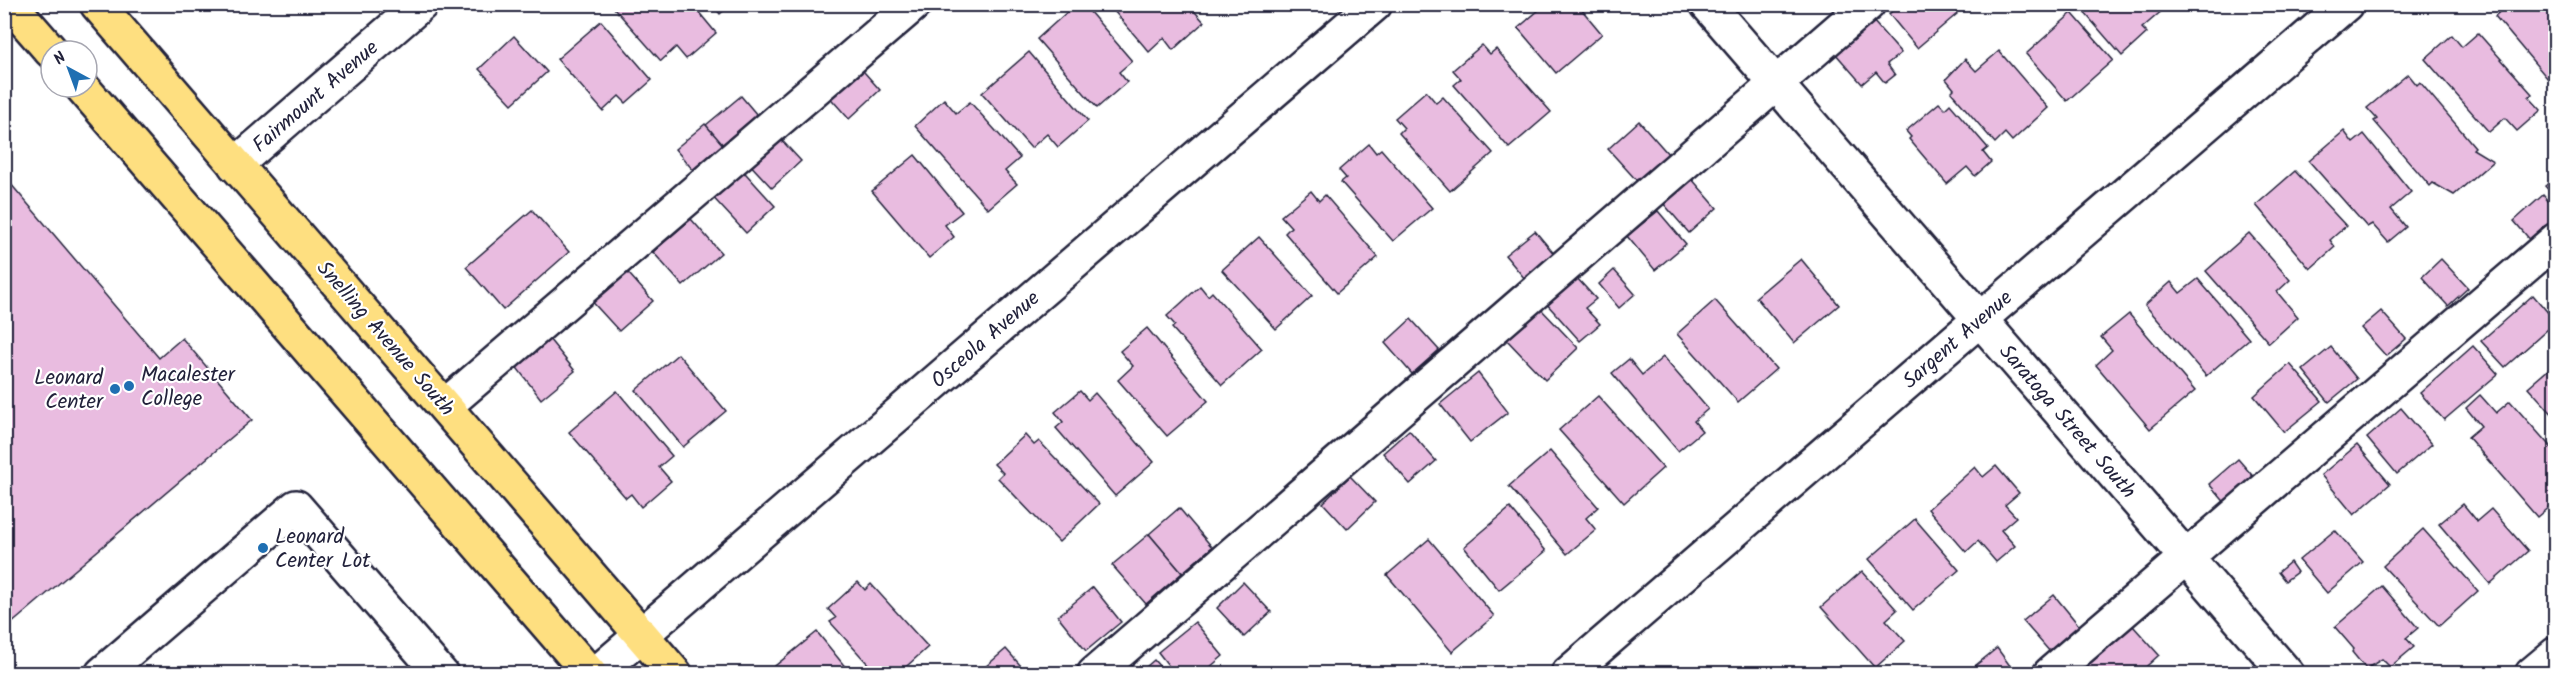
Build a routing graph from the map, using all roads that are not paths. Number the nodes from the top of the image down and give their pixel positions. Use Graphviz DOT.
graph roads {
  1 [pos="10,4"];
  2 [pos="97,4"];
  3 [pos="422,4"];
  4 [pos="914,4"];
  5 [pos="1375,4"];
  6 [pos="1707,4"];
  7 [pos="1868,4"];
  8 [pos="2346,4"];
  9 [pos="41,39"];
  10 [pos="1775,83"];
  11 [pos="92,99"];
  12 [pos="235,165"];
  13 [pos="2556,240"];
  14 [pos="1980,320"];
  15 [pos="445,406"];
  16 [pos="2186,557"];
  17 [pos="641,634"];
  18 [pos="2556,654"];
  19 [pos="102,674"];
  20 [pos="441,674"];
  21 [pos="590,674"];
  22 [pos="596,674"];
  23 [pos="675,674"];
  24 [pos="1094,674"];
  25 [pos="1568,674"];
  26 [pos="2050,674"];
  27 [pos="2287,674"];
  28 [pos="2532,674"];
  1 -- 9 [label="main road"];
  2 -- 12 [label="main road, Snelling Avenue South"];
  3 -- 12 [label="street, Fairmount Avenue"];
  4 -- 15 [label="street"];
  5 -- 17 [label="street, Osceola Avenue"];
  6 -- 10 [label="street, Saratoga Street South"];
  7 -- 10 [label="street"];
  8 -- 14 [label="street, Sargent Avenue"];
  10 -- 14 [label="street, Saratoga Street South"];
  10 -- 24 [label="street"];
  11 -- 21 [label="main road"];
  12 -- 15 [label="main road, Snelling Avenue South"];
  13 -- 16 [label="street"];
  14 -- 16 [label="street, Saratoga Street South"];
  14 -- 25 [label="street, Sargent Avenue"];
  15 -- 17 [label="main road, Snelling Avenue South"];
  16 -- 26 [label="street"];
  16 -- 27 [label="street, Saratoga Street South"];
  17 -- 22 [label="street, Osceola Avenue"];
  17 -- 23 [label="main road, Snelling Avenue South"];
  18 -- 28 [label="street"];
  19 -- 20 [label="street"];
}
